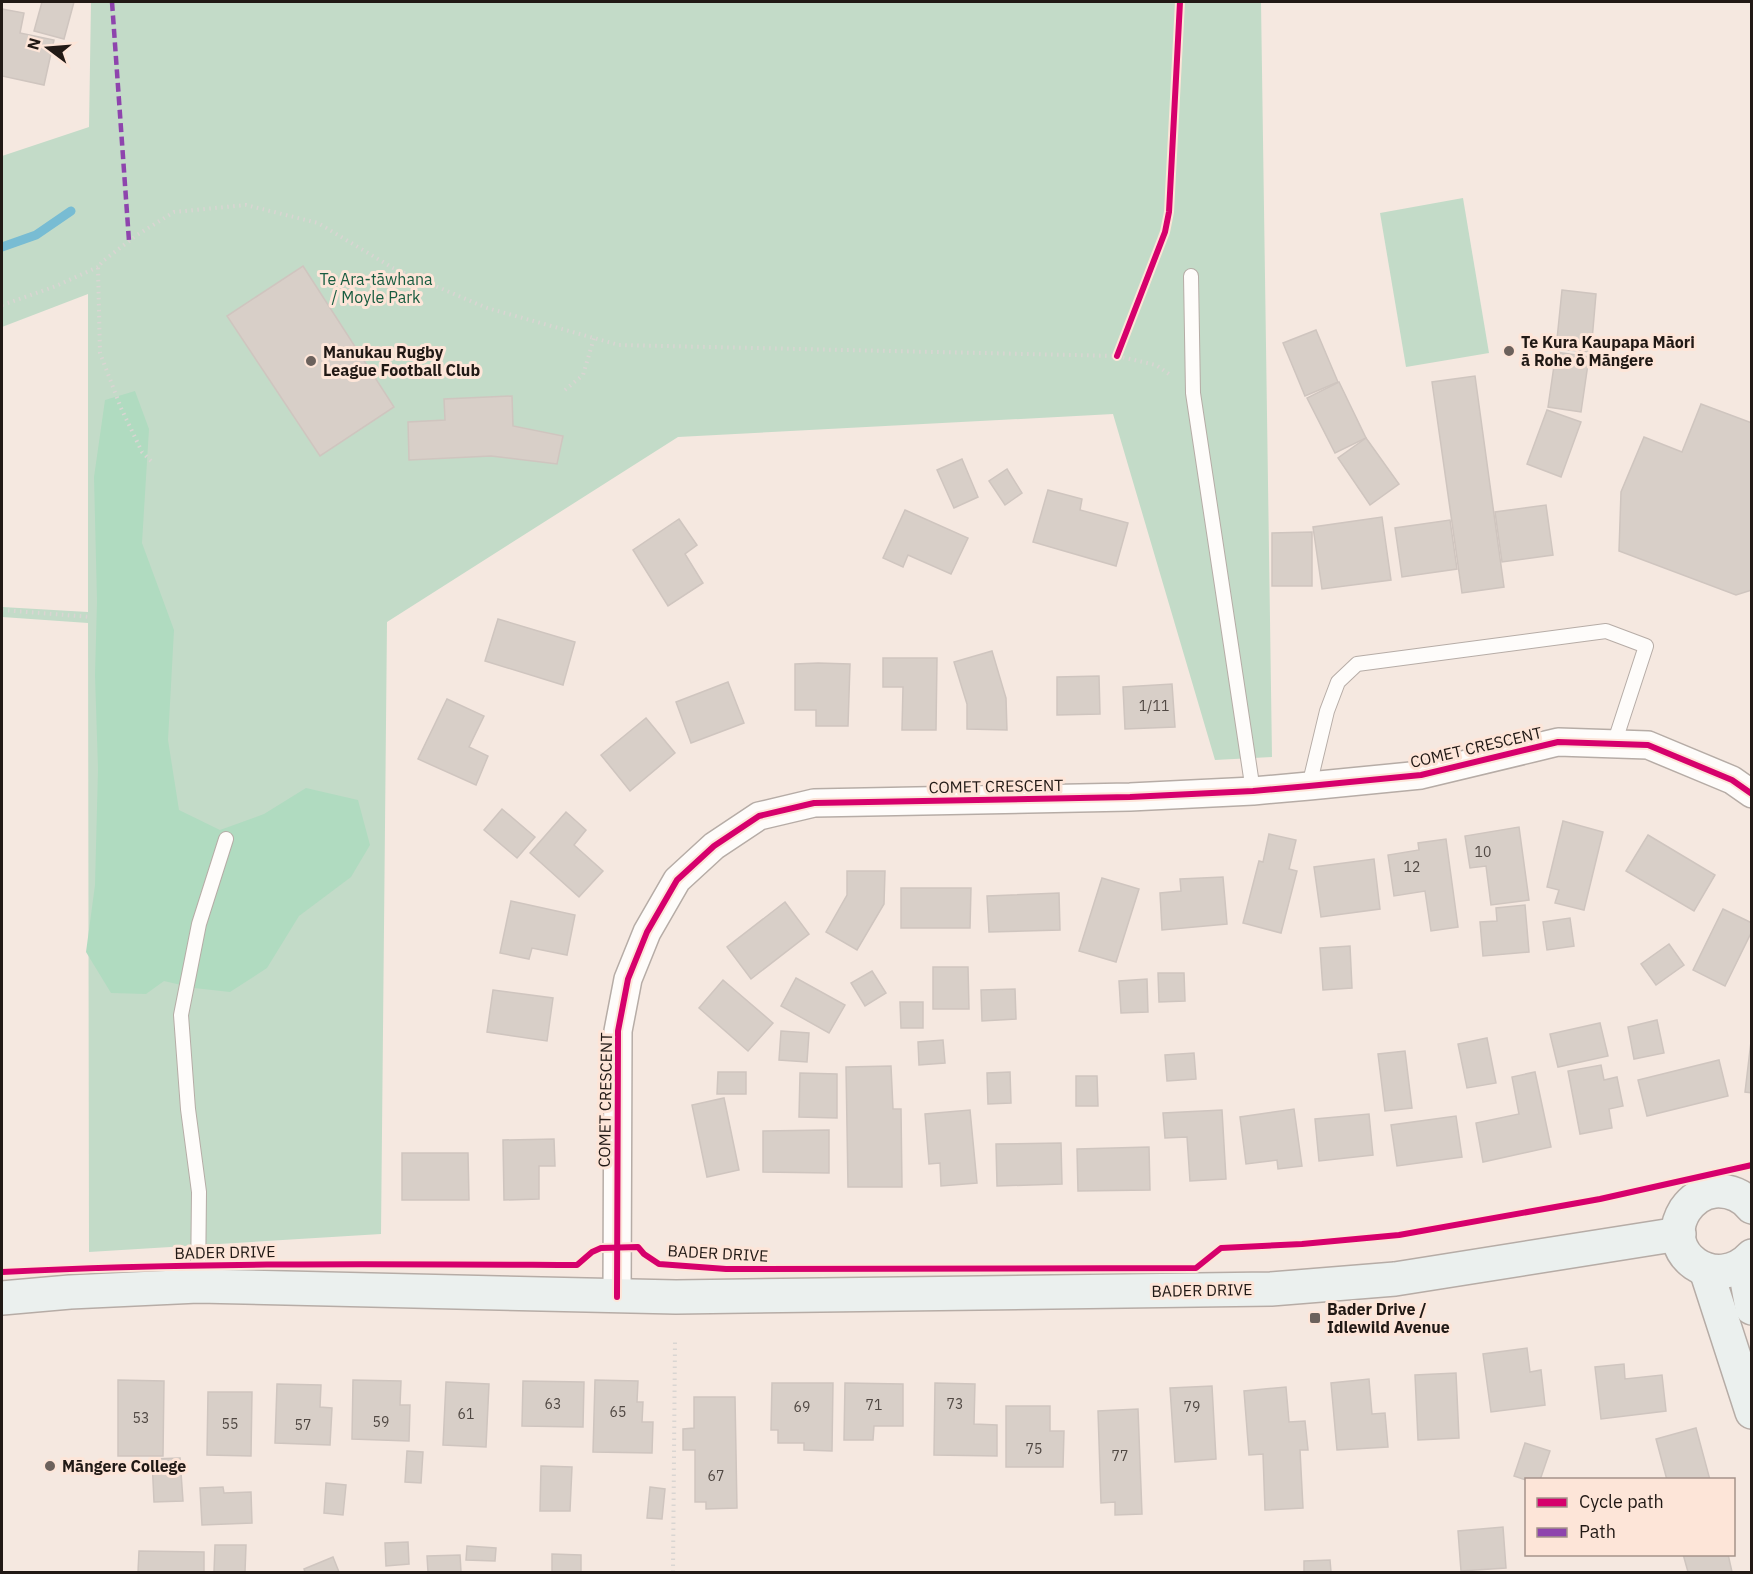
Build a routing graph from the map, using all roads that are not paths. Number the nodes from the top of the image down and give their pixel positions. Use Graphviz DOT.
graph roads {
  1 [pos="1191,276"];
  2 [pos="1614,744"];
  3 [pos="1309,786"];
  4 [pos="1253,791"];
  5 [pos="1752,794"];
  6 [pos="226,839"];
  7 [pos="1747,1199"];
  8 [pos="1679,1234"];
  9 [pos="1748,1260"];
  10 [pos="1706,1270"];
  11 [pos="198,1286"];
  12 [pos="617,1297"];
  13 [pos="2,1298"];
  14 [pos="1752,1308"];
  15 [pos="1752,1412"];
  1 -- 4 [label="lane"];
  2 -- 3 [label="street, COMET CRESCENT"];
  2 -- 3 [label="lane"];
  2 -- 5 [label="street, COMET CRESCENT"];
  3 -- 4 [label="street, COMET CRESCENT"];
  4 -- 12 [label="street, COMET CRESCENT"];
  6 -- 11 [label="lane"];
  7 -- 8 [label="main road"];
  8 -- 10 [label="main road"];
  8 -- 12 [label="main road, BADER DRIVE"];
  9 -- 10 [label="main road"];
  9 -- 14 [label="main road"];
  10 -- 15 [label="main road"];
  11 -- 12 [label="main road, BADER DRIVE"];
  11 -- 13 [label="main road, BADER DRIVE"];
}
